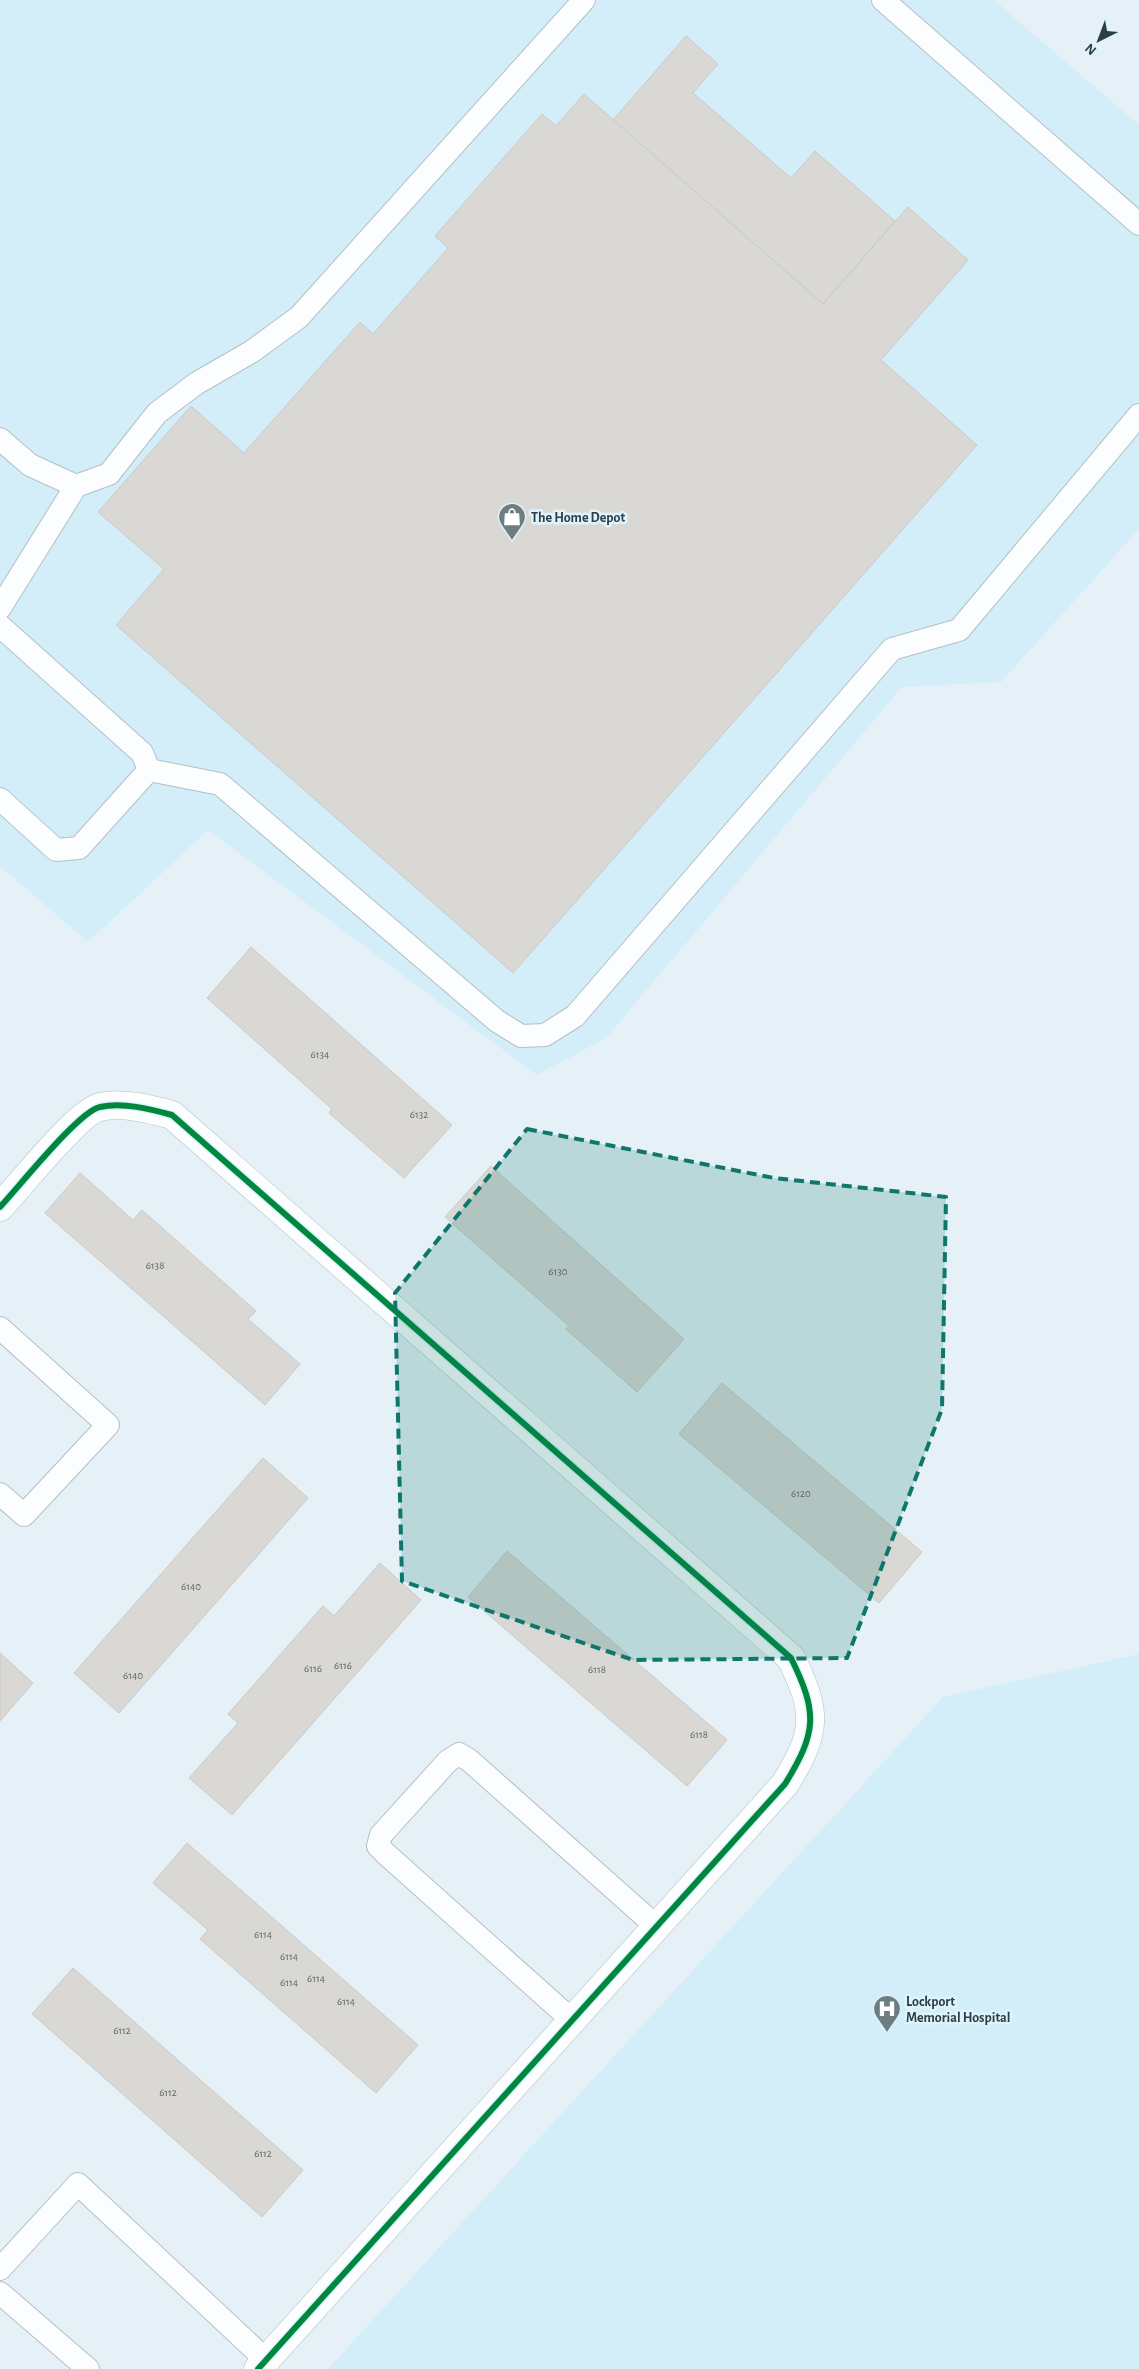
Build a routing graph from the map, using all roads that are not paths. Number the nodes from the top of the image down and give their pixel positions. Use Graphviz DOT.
graph roads {
  1 [pos="584,0"];
  2 [pos="883,0"];
  3 [pos="1139,224"];
  4 [pos="1139,415"];
  5 [pos="0,439"];
  6 [pos="76,486"];
  7 [pos="0,608"];
  8 [pos="0,626"];
  9 [pos="149,770"];
  10 [pos="0,799"];
  11 [pos="0,1207"];
  12 [pos="0,1328"];
  13 [pos="0,1494"];
  14 [pos="657,1927"];
  15 [pos="572,2021"];
  16 [pos="0,2269"];
  17 [pos="0,2293"];
  18 [pos="262,2365"];
  19 [pos="88,2369"];
  1 -- 6 [label="lane"];
  2 -- 3 [label="lane"];
  4 -- 9 [label="lane"];
  5 -- 6 [label="lane"];
  6 -- 7 [label="lane"];
  8 -- 9 [label="lane"];
  9 -- 10 [label="lane"];
  11 -- 14 [label="street"];
  12 -- 13 [label="lane"];
  14 -- 15 [label="street"];
  14 -- 15 [label="lane"];
  15 -- 18 [label="street"];
  16 -- 18 [label="lane"];
  17 -- 19 [label="lane"];
}
